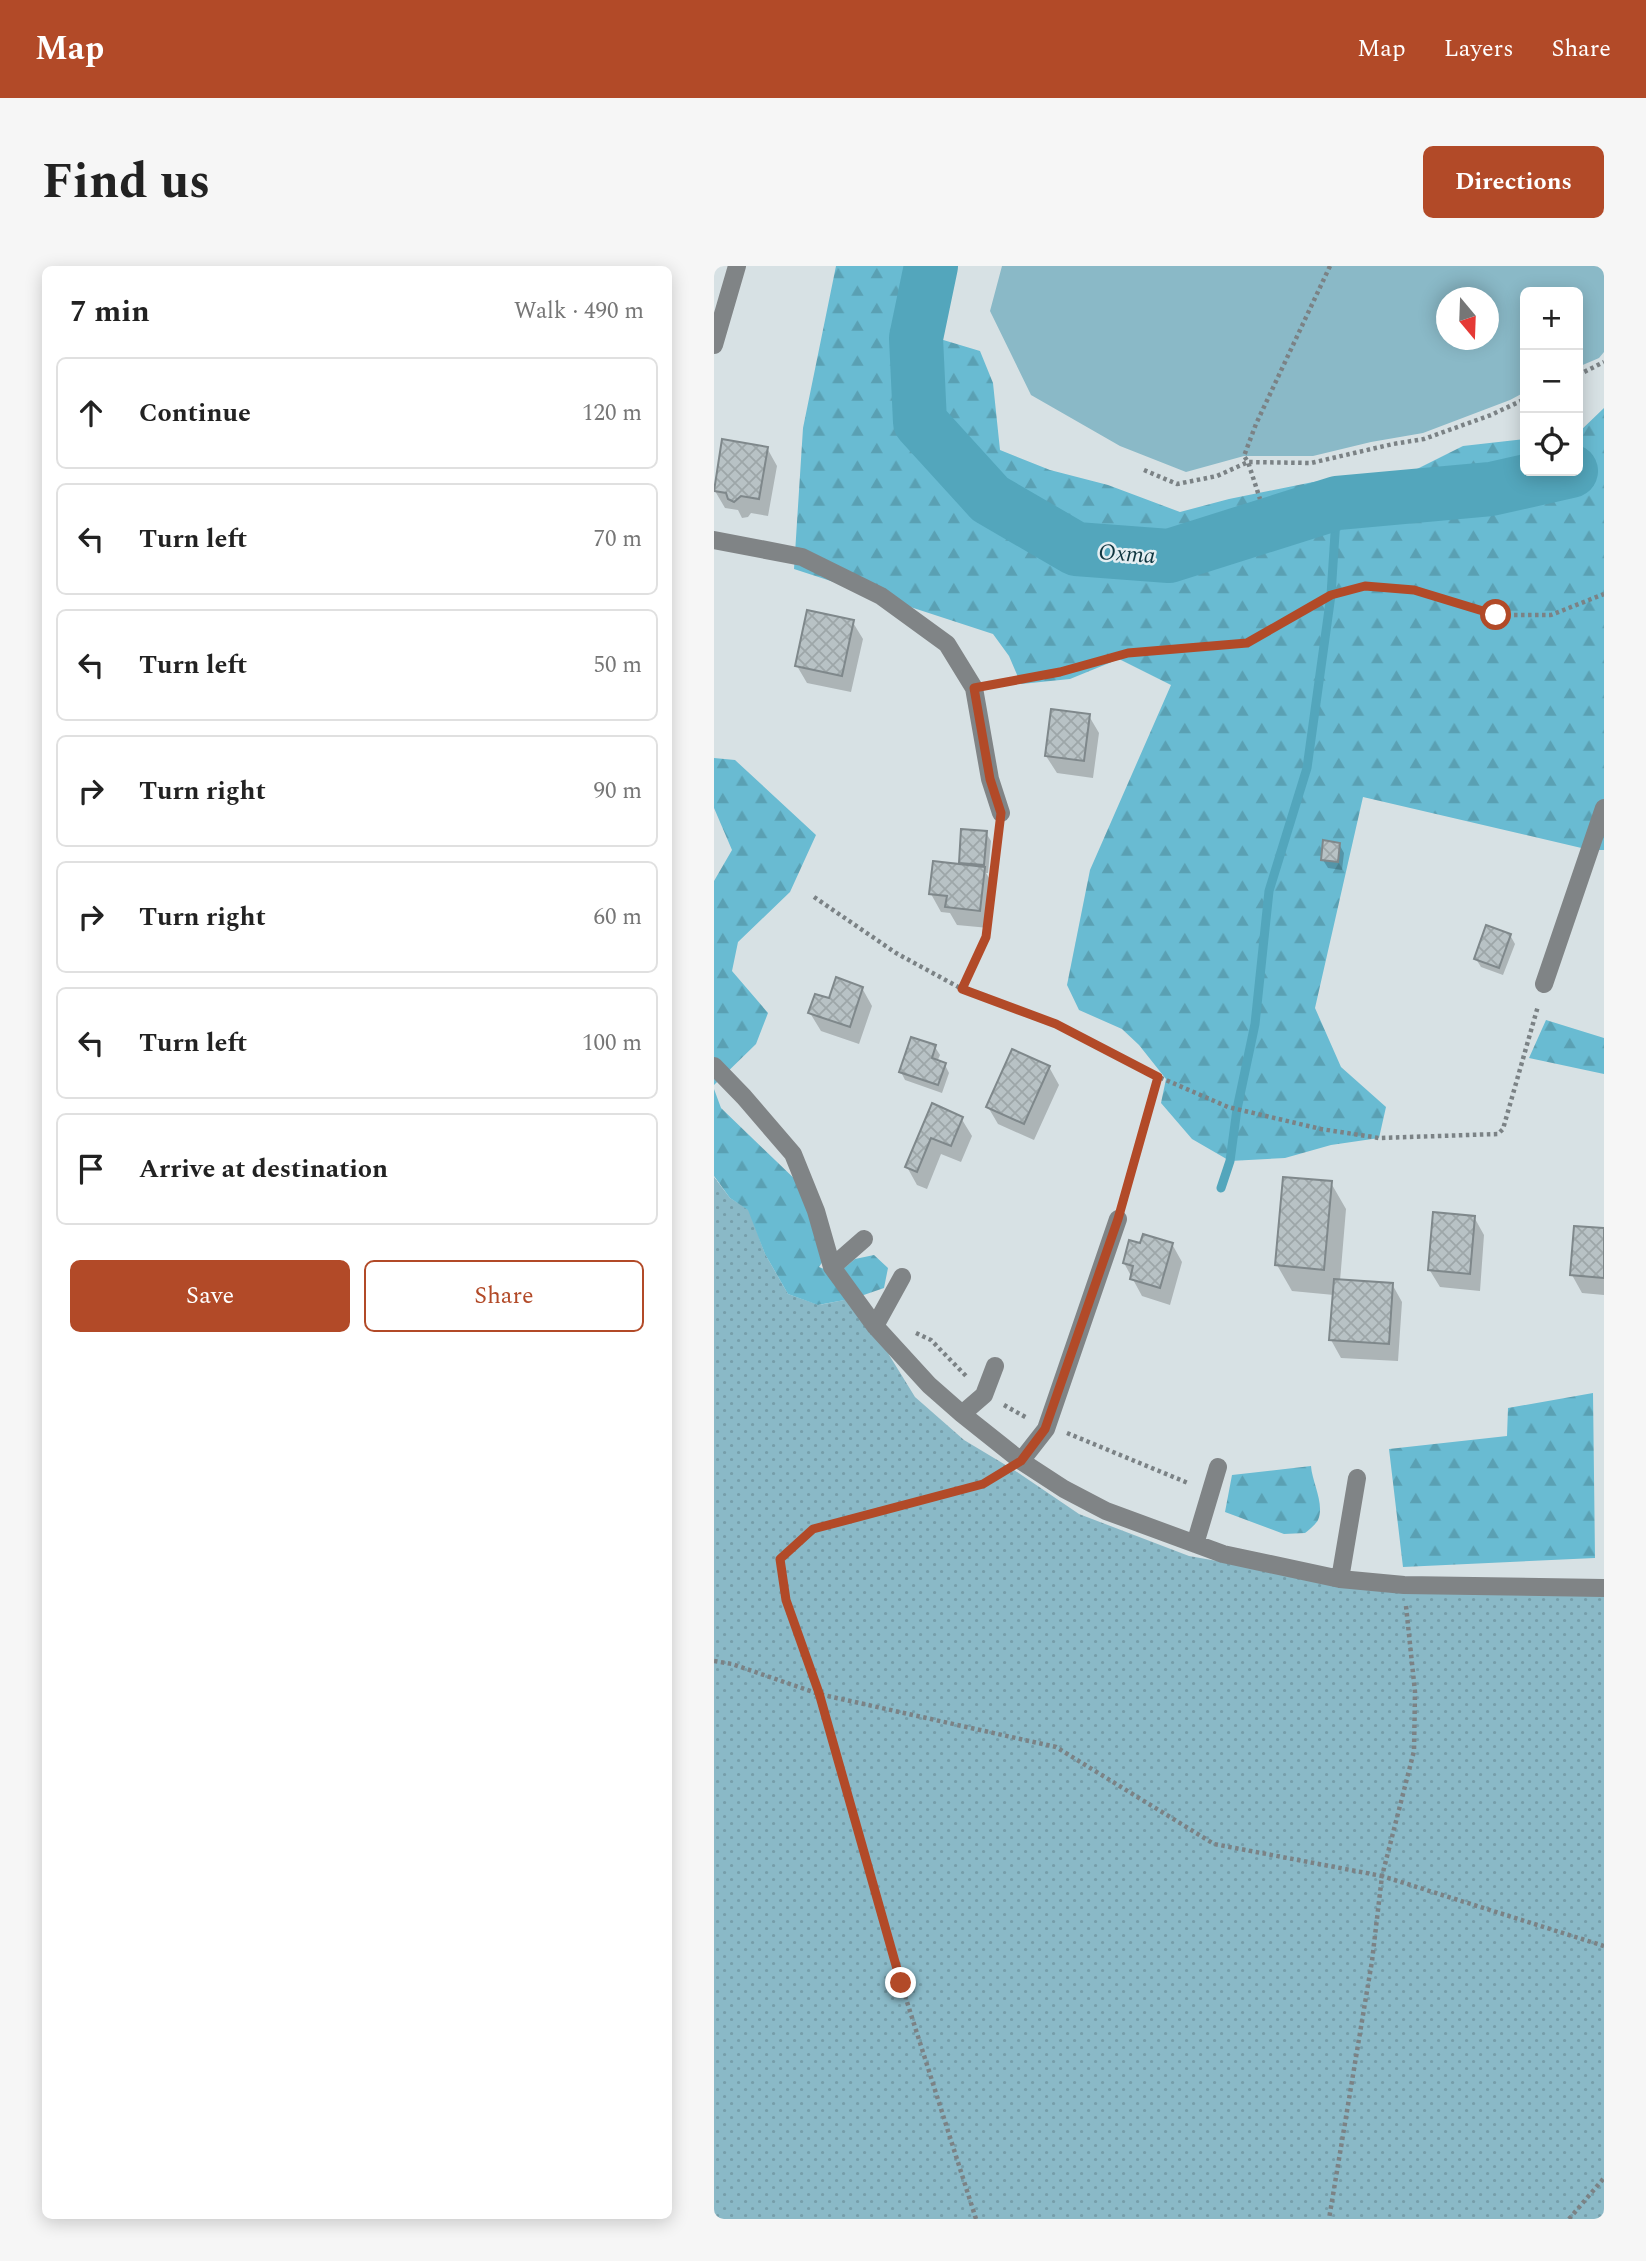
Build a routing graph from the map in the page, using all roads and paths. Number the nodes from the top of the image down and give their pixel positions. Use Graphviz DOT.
graph roads {
  1 [pos="737,266"];
  2 [pos="1330,266"];
  3 [pos="714,345"];
  4 [pos="1604,362"];
  5 [pos="1583,372"];
  6 [pos="1520,401"];
  7 [pos="1248,462"];
  8 [pos="1144,470"];
  9 [pos="1260,499"];
  10 [pos="714,540"];
  11 [pos="1604,594"];
  12 [pos="974,688"];
  13 [pos="1604,808"];
  14 [pos="1001,813"];
  15 [pos="814,897"];
  16 [pos="1544,984"];
  17 [pos="962,989"];
  18 [pos="714,1066"];
  19 [pos="1158,1077"];
  20 [pos="1118,1219"];
  21 [pos="864,1239"];
  22 [pos="832,1267"];
  23 [pos="902,1277"];
  24 [pos="875,1326"];
  25 [pos="995,1366"];
  26 [pos="962,1413"];
  27 [pos="1021,1461"];
  28 [pos="1218,1467"];
  29 [pos="1357,1478"];
  30 [pos="1195,1544"];
  31 [pos="1340,1579"];
  32 [pos="1404,1585"];
  33 [pos="1604,1588"];
  34 [pos="714,1661"];
  35 [pos="819,1693"];
  36 [pos="1382,1876"];
  37 [pos="1604,1946"];
  38 [pos="1604,2178"];
  39 [pos="976,2219"];
  40 [pos="1329,2219"];
  41 [pos="1569,2219"];
  1 -- 3 [label="street"];
  2 -- 7 [label="path"];
  4 -- 5 [label="path"];
  6 -- 7 [label="path"];
  7 -- 8 [label="path"];
  7 -- 9 [label="path"];
  10 -- 12 [label="street"];
  11 -- 12 [label="path"];
  12 -- 14 [label="street"];
  13 -- 16 [label="street"];
  14 -- 17 [label="path"];
  15 -- 17 [label="path"];
  16 -- 19 [label="path"];
  17 -- 19 [label="path"];
  18 -- 22 [label="street"];
  19 -- 20 [label="path"];
  20 -- 27 [label="street"];
  21 -- 22 [label="street"];
  22 -- 24 [label="street"];
  23 -- 24 [label="street"];
  24 -- 26 [label="street"];
  25 -- 26 [label="street"];
  26 -- 27 [label="street"];
  27 -- 30 [label="street"];
  27 -- 35 [label="path"];
  28 -- 30 [label="street"];
  29 -- 31 [label="street"];
  30 -- 31 [label="street"];
  31 -- 32 [label="street"];
  32 -- 33 [label="street"];
  32 -- 36 [label="path"];
  34 -- 35 [label="path"];
  35 -- 36 [label="path"];
  35 -- 39 [label="path"];
  36 -- 37 [label="path"];
  36 -- 40 [label="path"];
  38 -- 41 [label="path"];
}
